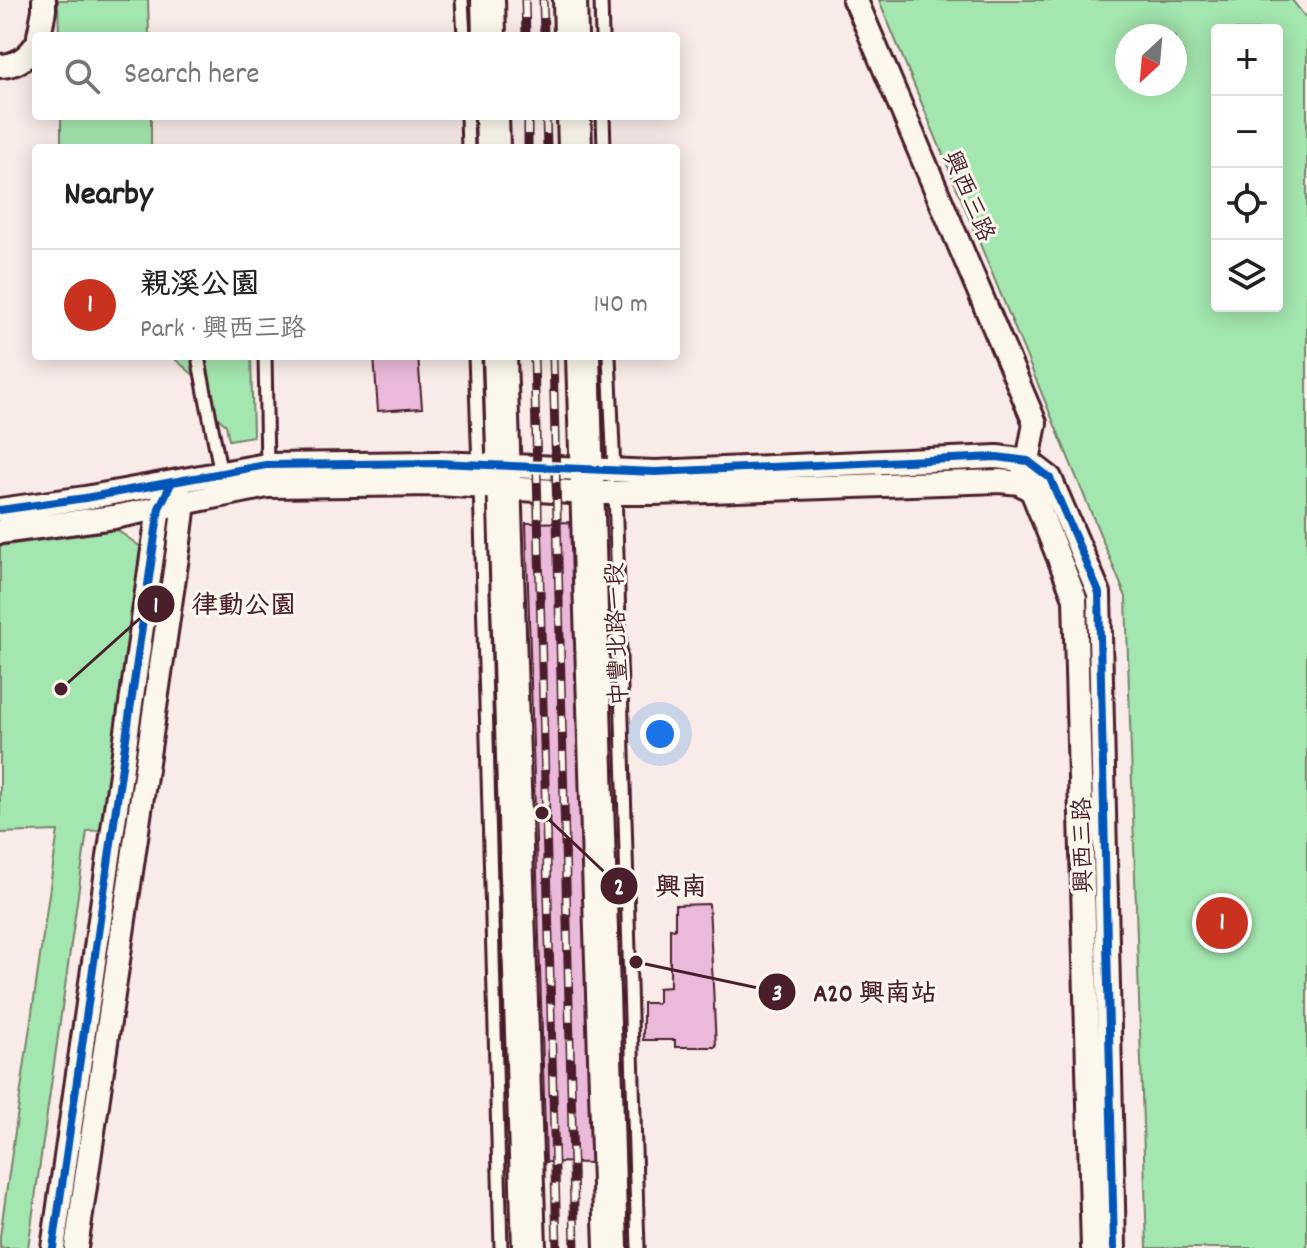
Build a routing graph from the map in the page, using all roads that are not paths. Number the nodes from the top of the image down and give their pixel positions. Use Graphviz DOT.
graph roads {
  1 [pos="44,0"];
  2 [pos="462,0"];
  3 [pos="488,0"];
  4 [pos="570,0"];
  5 [pos="601,0"];
  6 [pos="854,0"];
  7 [pos="40,32"];
  8 [pos="464,32"];
  9 [pos="489,32"];
  10 [pos="571,32"];
  11 [pos="602,32"];
  12 [pos="32,50"];
  13 [pos="0,66"];
  14 [pos="467,120"];
  15 [pos="492,120"];
  16 [pos="574,120"];
  17 [pos="603,120"];
  18 [pos="468,144"];
  19 [pos="493,144"];
  20 [pos="575,144"];
  21 [pos="604,144"];
  22 [pos="265,360"];
  23 [pos="476,360"];
  24 [pos="500,360"];
  25 [pos="584,360"];
  26 [pos="609,360"];
  27 [pos="199,362"];
  28 [pos="1028,461"];
  29 [pos="221,474"];
  30 [pos="267,475"];
  31 [pos="492,476"];
  32 [pos="172,482"];
  33 [pos="601,482"];
  34 [pos="1020,483"];
  35 [pos="184,503"];
  36 [pos="159,508"];
  37 [pos="0,510"];
  38 [pos="0,532"];
  39 [pos="53,1248"];
  40 [pos="76,1248"];
  41 [pos="501,1248"];
  42 [pos="529,1248"];
  43 [pos="611,1248"];
  44 [pos="638,1248"];
  45 [pos="1093,1248"];
  46 [pos="1114,1248"];
  1 -- 7 [label="street"];
  2 -- 8 [label="lane"];
  3 -- 9 [label="main road"];
  4 -- 10 [label="main road"];
  5 -- 11 [label="lane"];
  6 -- 28 [label="street, 興西三路"];
  12 -- 13 [label="street"];
  14 -- 18 [label="lane"];
  15 -- 19 [label="main road"];
  16 -- 20 [label="main road"];
  17 -- 21 [label="lane"];
  22 -- 30 [label="lane"];
  23 -- 31 [label="lane"];
  24 -- 31 [label="main road"];
  25 -- 33 [label="main road, 中豐北路一段"];
  26 -- 33 [label="lane, 中豐北路一段"];
  27 -- 29 [label="lane"];
  28 -- 33 [label="street"];
  28 -- 34 [label="street, 興西三路"];
  28 -- 46 [label="street, 興西三路"];
  29 -- 30 [label="street"];
  29 -- 32 [label="street"];
  30 -- 31 [label="street"];
  30 -- 35 [label="street"];
  31 -- 33 [label="street"];
  31 -- 41 [label="lane"];
  31 -- 42 [label="main road"];
  32 -- 35 [label="street"];
  32 -- 36 [label="street"];
  32 -- 37 [label="street"];
  33 -- 34 [label="street"];
  33 -- 43 [label="main road, 中豐北路一段"];
  33 -- 44 [label="lane, 中豐北路一段"];
  34 -- 45 [label="street, 興西三路"];
  35 -- 36 [label="street"];
  35 -- 40 [label="street"];
  36 -- 38 [label="street"];
  36 -- 39 [label="street"];
}
